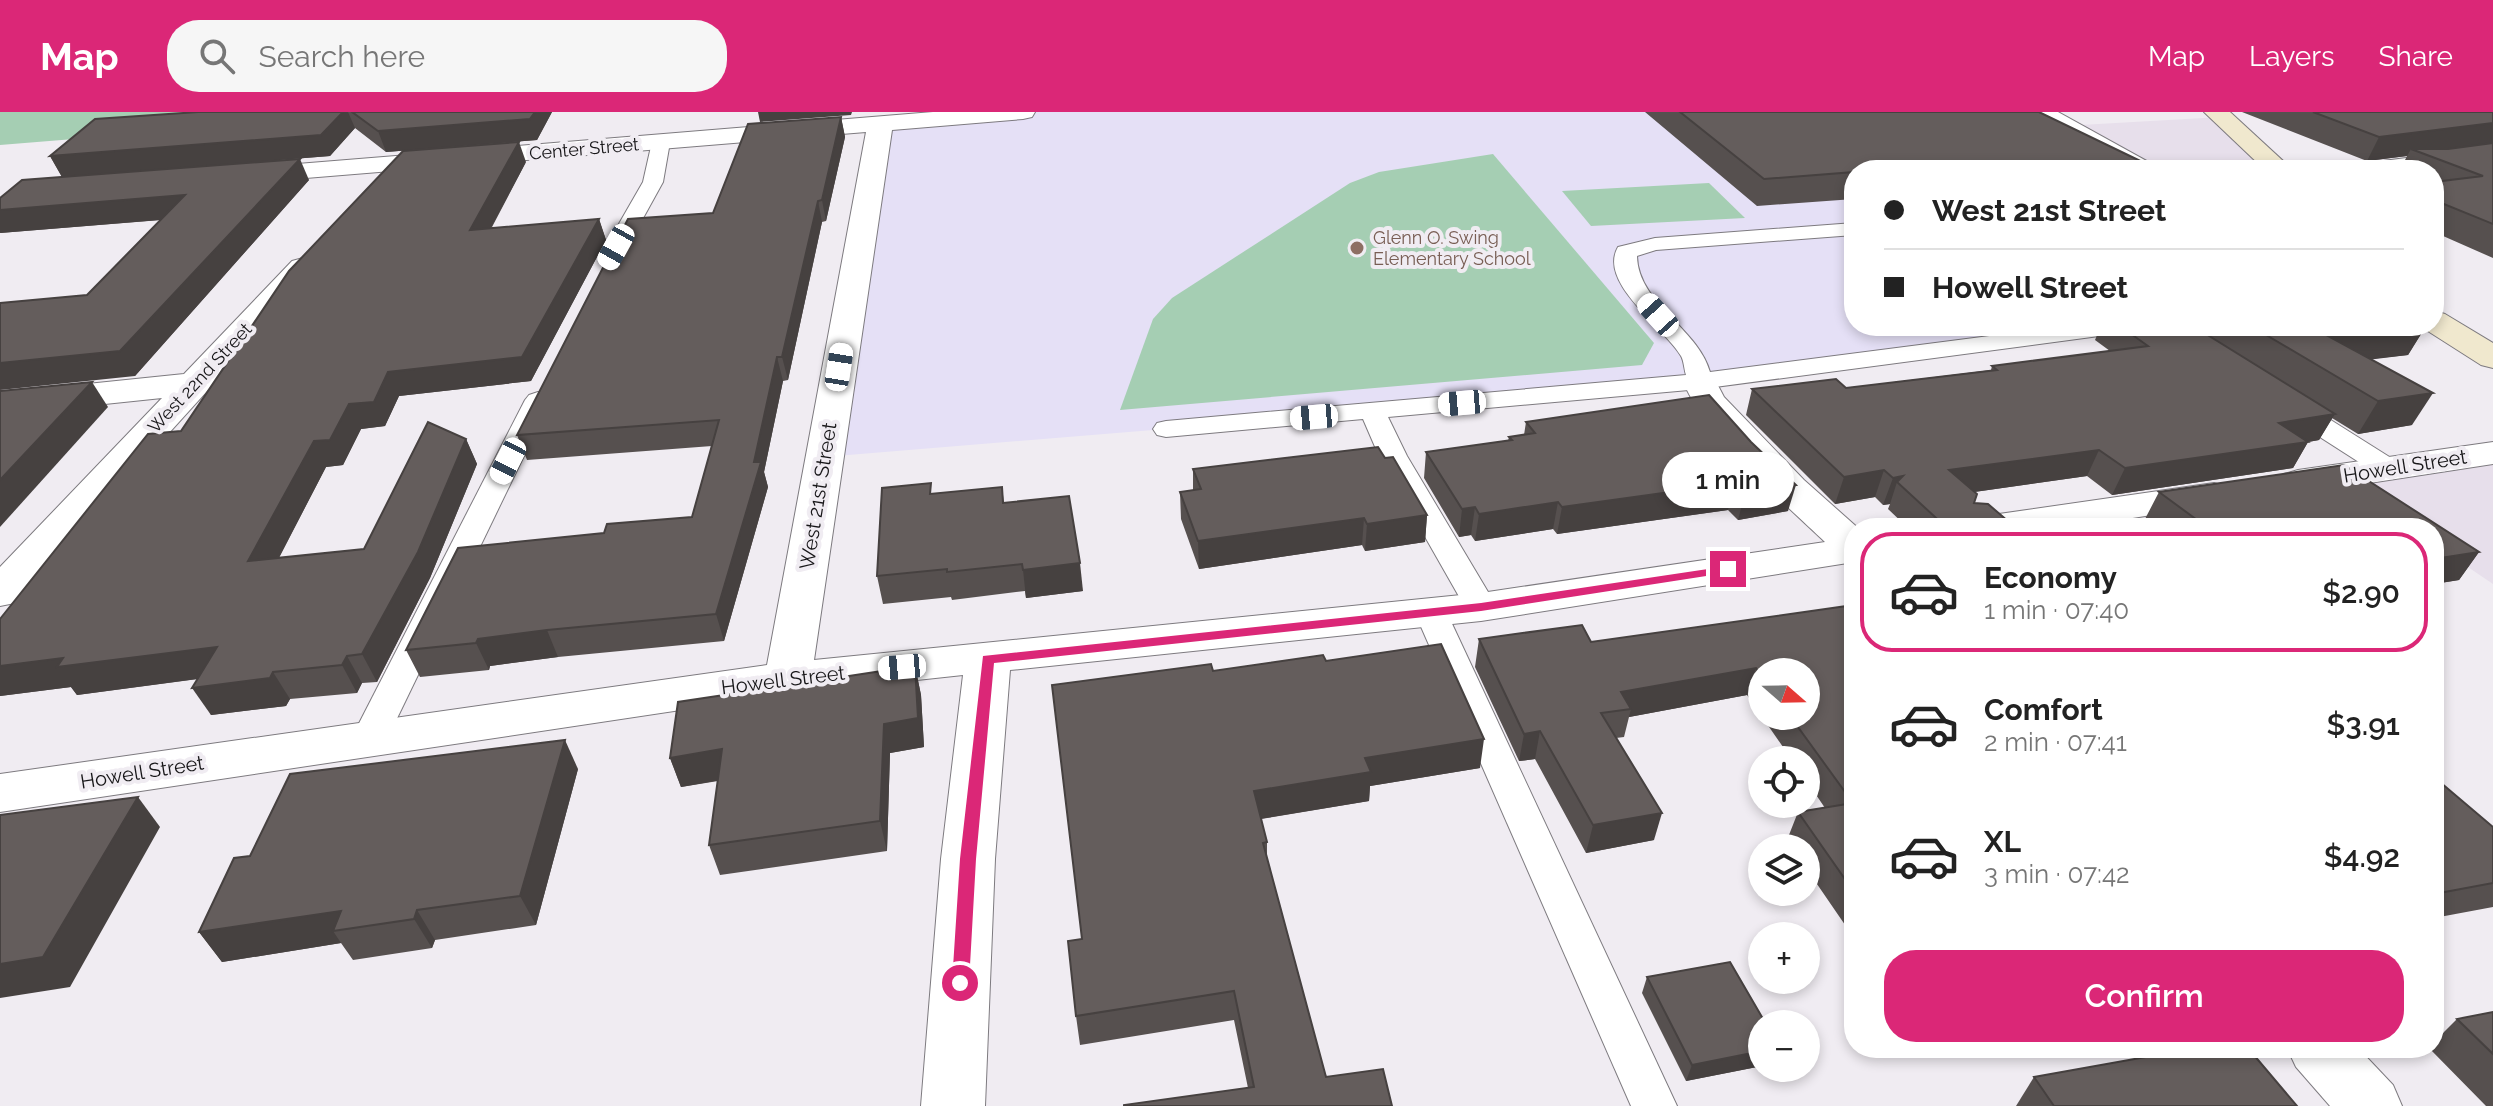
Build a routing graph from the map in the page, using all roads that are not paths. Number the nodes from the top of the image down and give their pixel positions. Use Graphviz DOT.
graph roads {
  1 [pos="1023,112"];
  2 [pos="2040,112"];
  3 [pos="2216,112"];
  4 [pos="880,125"];
  5 [pos="661,142"];
  6 [pos="2493,155"];
  7 [pos="2125,160"];
  8 [pos="2269,160"];
  9 [pos="2444,161"];
  10 [pos="401,163"];
  11 [pos="216,177"];
  12 [pos="368,198"];
  13 [pos="1844,230"];
  14 [pos="324,245"];
  15 [pos="597,283"];
  16 [pos="2444,327"];
  17 [pos="2045,336"];
  18 [pos="2493,358"];
  19 [pos="1700,381"];
  20 [pos="547,382"];
  21 [pos="193,384"];
  22 [pos="2269,393"];
  23 [pos="0,404"];
  24 [pos="1373,412"];
  25 [pos="1166,429"];
  26 [pos="2493,453"];
  27 [pos="2389,469"];
  28 [pos="2053,518"];
  29 [pos="1844,539"];
  30 [pos="1844,550"];
  31 [pos="0,593"];
  32 [pos="1481,607"];
  33 [pos="1431,613"];
  34 [pos="988,659"];
  35 [pos="788,678"];
  36 [pos="370,737"];
  37 [pos="0,793"];
  38 [pos="2327,1058"];
  39 [pos="953,1106"];
  40 [pos="1654,1106"];
  41 [pos="2370,1106"];
  1 -- 4 [label="street, Center Street"];
  2 -- 7 [label="street"];
  3 -- 8 [label="street"];
  4 -- 5 [label="street, Center Street"];
  4 -- 35 [label="street, West 21st Street"];
  5 -- 10 [label="street, Center Street"];
  5 -- 15 [label="lane"];
  6 -- 9 [label="street"];
  10 -- 11 [label="street, Center Street"];
  10 -- 12 [label="street"];
  13 -- 19 [label="lane"];
  14 -- 21 [label="street, West 22nd Street"];
  16 -- 18 [label="street"];
  17 -- 19 [label="lane"];
  19 -- 24 [label="lane"];
  19 -- 29 [label="street"];
  20 -- 36 [label="lane"];
  21 -- 23 [label="street"];
  21 -- 31 [label="street, West 22nd Street"];
  22 -- 27 [label="lane"];
  24 -- 25 [label="lane"];
  24 -- 32 [label="lane"];
  26 -- 27 [label="street, Howell Street"];
  27 -- 28 [label="street, Howell Street"];
  30 -- 32 [label="street, Howell Street"];
  32 -- 33 [label="street, Howell Street"];
  33 -- 34 [label="street, Howell Street"];
  33 -- 40 [label="lane"];
  34 -- 35 [label="street, Howell Street"];
  34 -- 39 [label="street"];
  35 -- 36 [label="street, Howell Street"];
  36 -- 37 [label="street, Howell Street"];
  38 -- 41 [label="street"];
}
